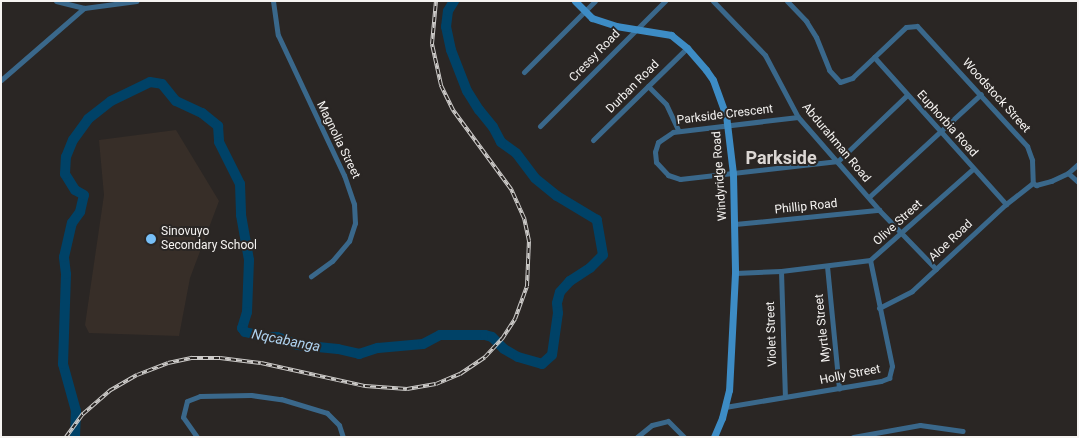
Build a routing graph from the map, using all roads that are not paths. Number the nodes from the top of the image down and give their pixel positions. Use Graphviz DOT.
graph roads {
  1 [pos="56,1"];
  2 [pos="137,1"];
  3 [pos="273,1"];
  4 [pos="575,1"];
  5 [pos="595,1"];
  6 [pos="665,1"];
  7 [pos="713,1"];
  8 [pos="787,1"];
  9 [pos="107,2"];
  10 [pos="84,8"];
  11 [pos="584,12"];
  12 [pos="635,29"];
  13 [pos="687,48"];
  14 [pos="874,57"];
  15 [pos="524,72"];
  16 [pos="1,80"];
  17 [pos="648,86"];
  18 [pos="982,94"];
  19 [pos="906,95"];
  20 [pos="798,117"];
  21 [pos="728,125"];
  22 [pos="540,126"];
  23 [pos="678,130"];
  24 [pos="940,132"];
  25 [pos="592,140"];
  26 [pos="838,161"];
  27 [pos="1078,164"];
  28 [pos="973,169"];
  29 [pos="1068,173"];
  30 [pos="733,174"];
  31 [pos="1078,182"];
  32 [pos="1035,184"];
  33 [pos="869,197"];
  34 [pos="1006,204"];
  35 [pos="879,210"];
  36 [pos="735,224"];
  37 [pos="901,233"];
  38 [pos="870,260"];
  39 [pos="827,266"];
  40 [pos="936,269"];
  41 [pos="781,271"];
  42 [pos="735,273"];
  43 [pos="311,276"];
  44 [pos="879,308"];
  45 [pos="839,388"];
  46 [pos="785,396"];
  47 [pos="725,407"];
  48 [pos="963,431"];
  49 [pos="197,437"];
  50 [pos="343,437"];
  51 [pos="637,437"];
  52 [pos="684,437"];
  53 [pos="714,437"];
  54 [pos="853,437"];
  1 -- 10 [label="street"];
  2 -- 9 [label="street"];
  3 -- 43 [label="street, Magnolia Street"];
  4 -- 11 [label="street, Windyridge Road"];
  5 -- 11 [label="street"];
  6 -- 12 [label="street, Cressy Road"];
  7 -- 20 [label="street, Abdurahman Road"];
  8 -- 14 [label="street"];
  9 -- 10 [label="street"];
  10 -- 16 [label="street"];
  11 -- 12 [label="street, Windyridge Road"];
  11 -- 15 [label="street"];
  12 -- 13 [label="street, Windyridge Road"];
  12 -- 22 [label="street, Cressy Road"];
  13 -- 17 [label="street, Durban Road"];
  13 -- 21 [label="street, Windyridge Road"];
  14 -- 18 [label="street, Woodstock Street"];
  14 -- 19 [label="street, Euphorbia Road"];
  17 -- 23 [label="street"];
  17 -- 25 [label="street, Durban Road"];
  18 -- 24 [label="street"];
  18 -- 32 [label="street, Woodstock Street"];
  19 -- 24 [label="street, Euphorbia Road"];
  19 -- 26 [label="street"];
  20 -- 21 [label="street, Parkside Crescent"];
  20 -- 26 [label="street, Abdurahman Road"];
  21 -- 23 [label="street, Parkside Crescent"];
  21 -- 30 [label="street, Windyridge Road"];
  23 -- 30 [label="street, Parkside Crescent"];
  24 -- 28 [label="street, Euphorbia Road"];
  24 -- 33 [label="street"];
  26 -- 30 [label="street, Parkside Crescent"];
  26 -- 33 [label="street, Abdurahman Road"];
  27 -- 29 [label="street"];
  28 -- 34 [label="street, Euphorbia Road"];
  28 -- 37 [label="street, Olive Street"];
  29 -- 31 [label="street"];
  29 -- 32 [label="street, Aloe Road"];
  30 -- 36 [label="street, Windyridge Road"];
  32 -- 34 [label="street, Aloe Road"];
  33 -- 35 [label="street, Abdurahman Road"];
  34 -- 40 [label="street, Aloe Road"];
  35 -- 36 [label="street, Phillip Road"];
  35 -- 37 [label="street, Abdurahman Road"];
  36 -- 42 [label="street, Windyridge Road"];
  37 -- 38 [label="street, Olive Street"];
  37 -- 40 [label="street, Abdurahman Road"];
  38 -- 39 [label="street, Olive Street"];
  38 -- 44 [label="street, Holly Street"];
  39 -- 41 [label="street, Olive Street"];
  39 -- 45 [label="street, Myrtle Street"];
  40 -- 44 [label="street, Aloe Road"];
  41 -- 42 [label="street, Olive Street"];
  41 -- 46 [label="street, Violet Street"];
  42 -- 47 [label="street, Windyridge Road"];
  44 -- 45 [label="street, Holly Street"];
  45 -- 46 [label="street, Holly Street"];
  46 -- 47 [label="street, Holly Street"];
  47 -- 53 [label="street, Windyridge Road"];
  48 -- 54 [label="street"];
  49 -- 50 [label="street"];
  51 -- 52 [label="street"];
}
